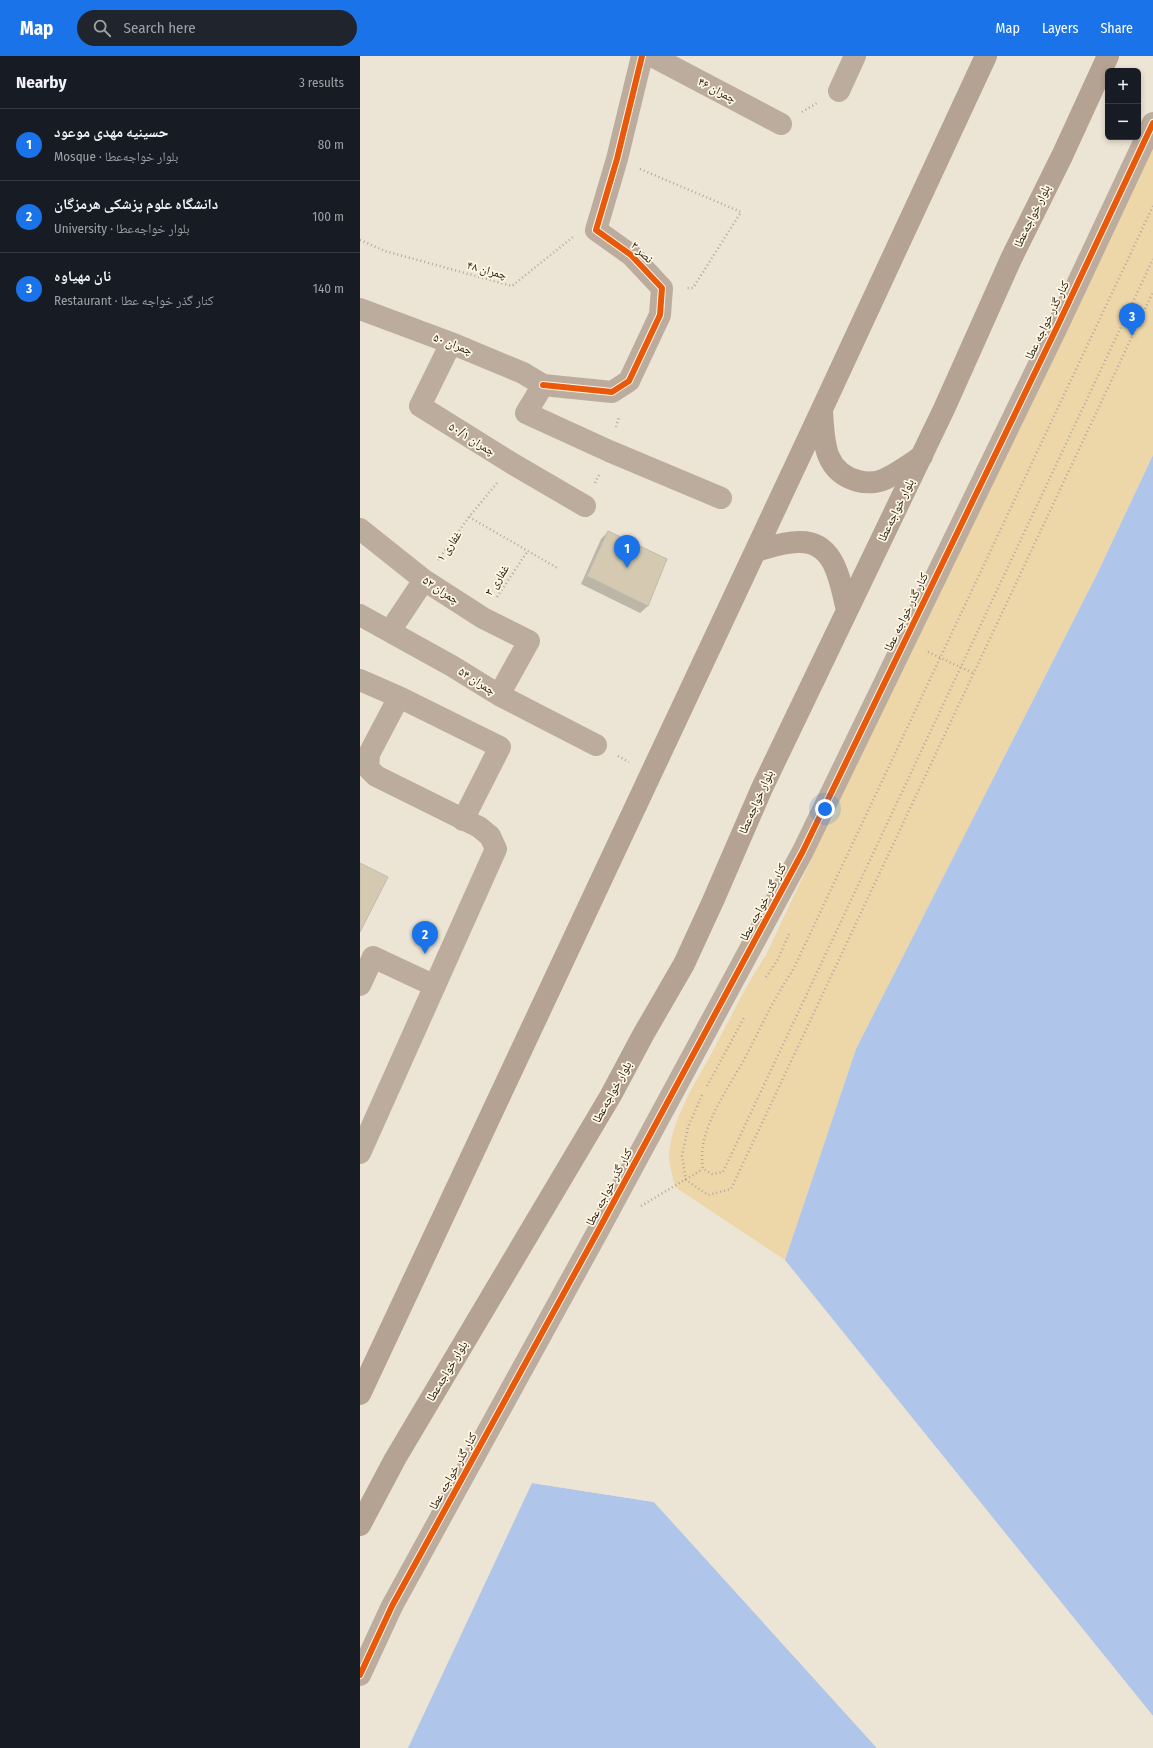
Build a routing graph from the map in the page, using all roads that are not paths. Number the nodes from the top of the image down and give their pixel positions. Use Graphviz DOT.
graph roads {
  1 [pos="642,56"];
  2 [pos="652,56"];
  3 [pos="855,56"];
  4 [pos="986,56"];
  5 [pos="1108,56"];
  6 [pos="839,91"];
  7 [pos="1153,123"];
  8 [pos="781,124"];
  9 [pos="360,309"];
  10 [pos="451,343"];
  11 [pos="543,385"];
  12 [pos="822,410"];
  13 [pos="922,456"];
  14 [pos="721,498"];
  15 [pos="585,506"];
  16 [pos="360,529"];
  17 [pos="756,551"];
  18 [pos="424,580"];
  19 [pos="848,610"];
  20 [pos="360,615"];
  21 [pos="390,631"];
  22 [pos="360,680"];
  23 [pos="499,695"];
  24 [pos="399,697"];
  25 [pos="596,745"];
  26 [pos="463,820"];
  27 [pos="360,985"];
  28 [pos="435,986"];
  29 [pos="360,1153"];
  30 [pos="360,1394"];
  31 [pos="360,1525"];
  32 [pos="360,1675"];
  1 -- 11 [label="street, نصر ۲"];
  2 -- 8 [label="street, چمران ۴۶"];
  3 -- 6 [label="street"];
  4 -- 12 [label="main road"];
  5 -- 13 [label="main road, بلوار خواجه‌عطا"];
  7 -- 32 [label="street, کنار گذر خواجه عطا"];
  9 -- 10 [label="street, چمران ۵۰"];
  10 -- 11 [label="street, چمران ۵۰"];
  10 -- 15 [label="street, چمران ۵۰/۱"];
  11 -- 14 [label="street"];
  12 -- 13 [label="main road"];
  12 -- 17 [label="main road"];
  13 -- 19 [label="main road, بلوار خواجه‌عطا"];
  16 -- 18 [label="street, چمران ۵۲"];
  17 -- 19 [label="main road"];
  17 -- 30 [label="main road"];
  18 -- 21 [label="street"];
  18 -- 23 [label="street, چمران ۵۲"];
  19 -- 31 [label="main road, بلوار خواجه‌عطا"];
  20 -- 21 [label="street, چمران ۵۴"];
  21 -- 23 [label="street, چمران ۵۴"];
  22 -- 24 [label="street"];
  23 -- 25 [label="street, چمران ۵۴"];
  24 -- 26 [label="street"];
  24 -- 26 [label="street"];
  26 -- 28 [label="street"];
  27 -- 28 [label="street"];
  28 -- 29 [label="street"];
}
